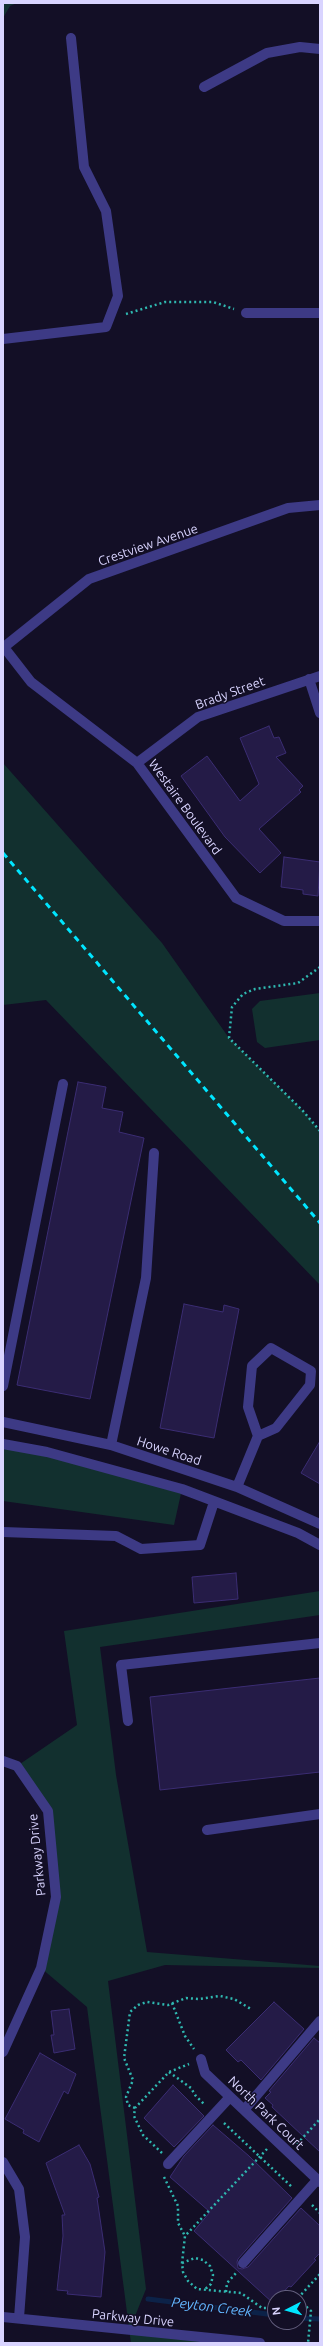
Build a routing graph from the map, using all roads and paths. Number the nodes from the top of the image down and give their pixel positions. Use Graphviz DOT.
graph roads {
  1 [pos="71,38"];
  2 [pos="320,49"];
  3 [pos="204,87"];
  4 [pos="246,313"];
  5 [pos="320,313"];
  6 [pos="106,327"];
  7 [pos="3,339"];
  8 [pos="320,505"];
  9 [pos="4,647"];
  10 [pos="320,676"];
  11 [pos="310,679"];
  12 [pos="320,713"];
  13 [pos="137,763"];
  14 [pos="320,921"];
  15 [pos="320,967"];
  16 [pos="63,1084"];
  17 [pos="320,1131"];
  18 [pos="154,1153"];
  19 [pos="3,1386"];
  20 [pos="3,1422"];
  21 [pos="258,1436"];
  22 [pos="3,1444"];
  23 [pos="111,1446"];
  24 [pos="236,1487"];
  25 [pos="214,1502"];
  26 [pos="320,1524"];
  27 [pos="3,1532"];
  28 [pos="320,1545"];
  29 [pos="320,1643"];
  30 [pos="128,1721"];
  31 [pos="3,1761"];
  32 [pos="320,1814"];
  33 [pos="206,1830"];
  34 [pos="172,2003"];
  35 [pos="251,2009"];
  36 [pos="320,2021"];
  37 [pos="3,2052"];
  38 [pos="201,2059"];
  39 [pos="169,2072"];
  40 [pos="230,2097"];
  41 [pos="135,2108"];
  42 [pos="244,2110"];
  43 [pos="215,2114"];
  44 [pos="320,2119"];
  45 [pos="276,2140"];
  46 [pos="289,2153"];
  47 [pos="259,2157"];
  48 [pos="3,2162"];
  49 [pos="170,2163"];
  50 [pos="319,2181"];
  51 [pos="302,2196"];
  52 [pos="320,2213"];
  53 [pos="185,2236"];
  54 [pos="182,2263"];
  55 [pos="243,2263"];
  56 [pos="320,2275"];
  57 [pos="204,2290"];
  58 [pos="306,2290"];
  59 [pos="226,2292"];
  60 [pos="267,2308"];
  61 [pos="307,2308"];
  62 [pos="3,2317"];
  63 [pos="19,2318"];
  64 [pos="260,2343"];
  65 [pos="308,2343"];
  1 -- 6 [label="street"];
  2 -- 3 [label="street"];
  4 -- 5 [label="street"];
  4 -- 6 [label="path"];
  6 -- 7 [label="street"];
  8 -- 9 [label="street, Crestview Avenue"];
  9 -- 13 [label="street, Westaire Boulevard"];
  10 -- 11 [label="street, Brady Street"];
  11 -- 12 [label="street"];
  11 -- 13 [label="street, Brady Street"];
  13 -- 14 [label="street, Westaire Boulevard"];
  15 -- 17 [label="path"];
  16 -- 19 [label="street"];
  18 -- 23 [label="street"];
  20 -- 23 [label="street, Howe Road"];
  21 -- 21 [label="street"];
  21 -- 24 [label="street"];
  22 -- 25 [label="street"];
  23 -- 24 [label="street, Howe Road"];
  24 -- 26 [label="street, Howe Road"];
  25 -- 27 [label="street"];
  25 -- 28 [label="street"];
  29 -- 30 [label="street"];
  31 -- 37 [label="street, Parkway Drive"];
  32 -- 33 [label="street"];
  34 -- 35 [label="path"];
  34 -- 38 [label="path"];
  34 -- 41 [label="path"];
  36 -- 42 [label="street"];
  38 -- 39 [label="path"];
  38 -- 40 [label="street, North Park Court"];
  39 -- 41 [label="path"];
  39 -- 43 [label="path"];
  40 -- 42 [label="street, North Park Court"];
  40 -- 43 [label="street"];
  41 -- 49 [label="path"];
  42 -- 45 [label="street, North Park Court"];
  43 -- 47 [label="path"];
  43 -- 49 [label="street"];
  44 -- 46 [label="path"];
  45 -- 46 [label="street, North Park Court"];
  45 -- 47 [label="path"];
  46 -- 50 [label="street, North Park Court"];
  47 -- 51 [label="path"];
  47 -- 53 [label="path"];
  48 -- 63 [label="street"];
  49 -- 53 [label="path"];
  50 -- 51 [label="street"];
  51 -- 52 [label="path"];
  51 -- 55 [label="street"];
  53 -- 54 [label="path"];
  54 -- 57 [label="path"];
  54 -- 57 [label="path"];
  55 -- 59 [label="path"];
  56 -- 58 [label="path"];
  57 -- 59 [label="path"];
  59 -- 60 [label="path"];
  61 -- 65 [label="path"];
  62 -- 63 [label="street, Parkway Drive"];
  63 -- 64 [label="street, Parkway Drive"];
}
